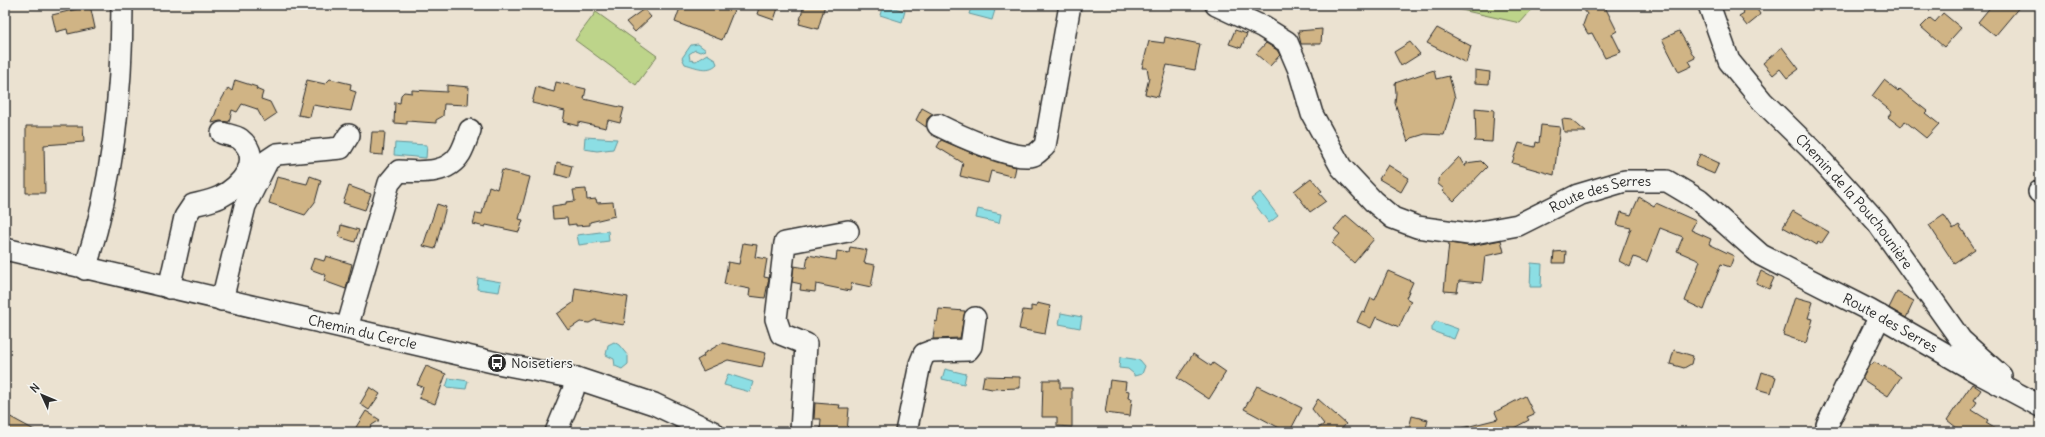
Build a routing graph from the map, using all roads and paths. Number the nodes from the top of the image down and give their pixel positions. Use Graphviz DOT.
graph roads {
  1 [pos="122,5"];
  2 [pos="1070,5"];
  3 [pos="1216,5"];
  4 [pos="1709,5"];
  5 [pos="938,125"];
  6 [pos="470,130"];
  7 [pos="222,133"];
  8 [pos="349,135"];
  9 [pos="848,231"];
  10 [pos="5,250"];
  11 [pos="85,268"];
  12 [pos="169,288"];
  13 [pos="222,300"];
  14 [pos="1880,316"];
  15 [pos="975,318"];
  16 [pos="347,328"];
  17 [pos="576,378"];
  18 [pos="2011,391"];
  19 [pos="2040,406"];
  20 [pos="1827,425"];
  21 [pos="556,432"];
  22 [pos="713,432"];
  23 [pos="801,432"];
  24 [pos="906,432"];
  1 -- 11 [label="street"];
  2 -- 5 [label="street"];
  3 -- 14 [label="street, Route des Serres"];
  4 -- 18 [label="street, Chemin de la Pouchounière"];
  6 -- 16 [label="street"];
  7 -- 12 [label="street"];
  8 -- 13 [label="street"];
  9 -- 23 [label="street"];
  10 -- 11 [label="street, Chemin du Cercle"];
  11 -- 12 [label="street, Chemin du Cercle"];
  12 -- 13 [label="street, Chemin du Cercle"];
  13 -- 16 [label="street, Chemin du Cercle"];
  14 -- 18 [label="street, Route des Serres"];
  14 -- 20 [label="street"];
  15 -- 24 [label="street"];
  16 -- 17 [label="street, Chemin du Cercle"];
  17 -- 21 [label="street"];
  17 -- 22 [label="street, Chemin du Cercle"];
  18 -- 19 [label="street, Route des Serres"];
}
